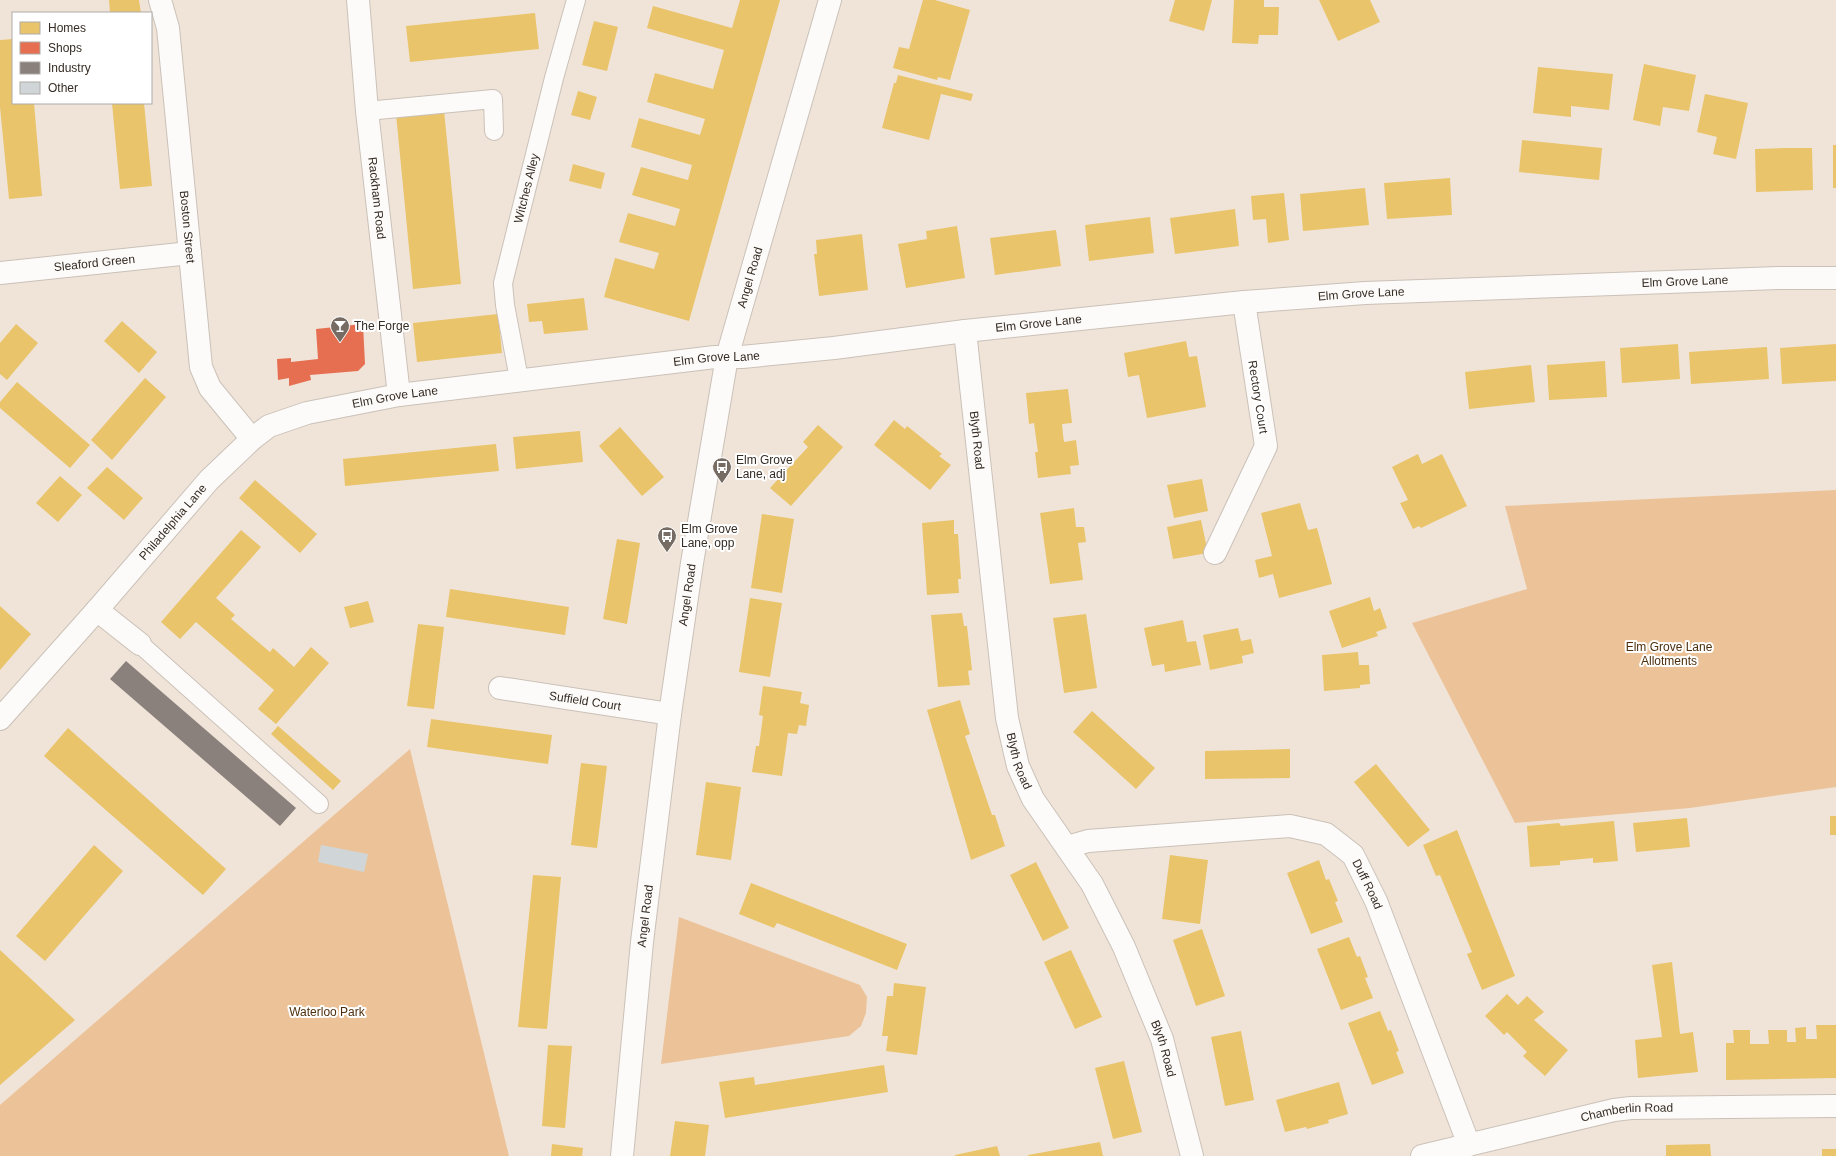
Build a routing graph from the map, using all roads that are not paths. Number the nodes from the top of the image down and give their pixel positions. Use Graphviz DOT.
graph roads {
  1 [pos="160,0"];
  2 [pos="358,0"];
  3 [pos="576,0"];
  4 [pos="830,0"];
  5 [pos="367,111"];
  6 [pos="494,131"];
  7 [pos="190,253"];
  8 [pos="0,273"];
  9 [pos="1836,278"];
  10 [pos="1244,302"];
  11 [pos="965,331"];
  12 [pos="727,357"];
  13 [pos="519,380"];
  14 [pos="399,395"];
  15 [pos="252,439"];
  16 [pos="1215,553"];
  17 [pos="98,610"];
  18 [pos="140,644"];
  19 [pos="500,688"];
  20 [pos="670,714"];
  21 [pos="0,719"];
  22 [pos="320,804"];
  23 [pos="1066,847"];
  24 [pos="1836,1106"];
  25 [pos="1469,1145"];
  26 [pos="622,1156"];
  27 [pos="1192,1156"];
  28 [pos="1422,1156"];
  1 -- 7 [label="street, Boston Street"];
  2 -- 5 [label="street, Rackham Road"];
  3 -- 13 [label="lane, Witches Alley"];
  4 -- 12 [label="street, Angel Road"];
  5 -- 6 [label="lane"];
  5 -- 14 [label="street, Rackham Road"];
  7 -- 8 [label="street, Sleaford Green"];
  7 -- 15 [label="street, Boston Street"];
  9 -- 10 [label="street, Elm Grove Lane"];
  10 -- 11 [label="street, Elm Grove Lane"];
  10 -- 16 [label="street, Rectory Court"];
  11 -- 12 [label="street, Elm Grove Lane"];
  11 -- 23 [label="street, Blyth Road"];
  12 -- 13 [label="street, Elm Grove Lane"];
  12 -- 20 [label="street, Angel Road"];
  13 -- 14 [label="street, Elm Grove Lane"];
  14 -- 15 [label="street, Elm Grove Lane"];
  15 -- 17 [label="street, Philadelphia Lane"];
  17 -- 18 [label="street"];
  17 -- 21 [label="street, Philadelphia Lane"];
  18 -- 22 [label="lane"];
  19 -- 20 [label="street, Suffield Court"];
  20 -- 26 [label="street, Angel Road"];
  23 -- 25 [label="street, Duff Road"];
  23 -- 27 [label="street, Blyth Road"];
  24 -- 25 [label="street, Chamberlin Road"];
  25 -- 28 [label="street, Chamberlin Road"];
}
